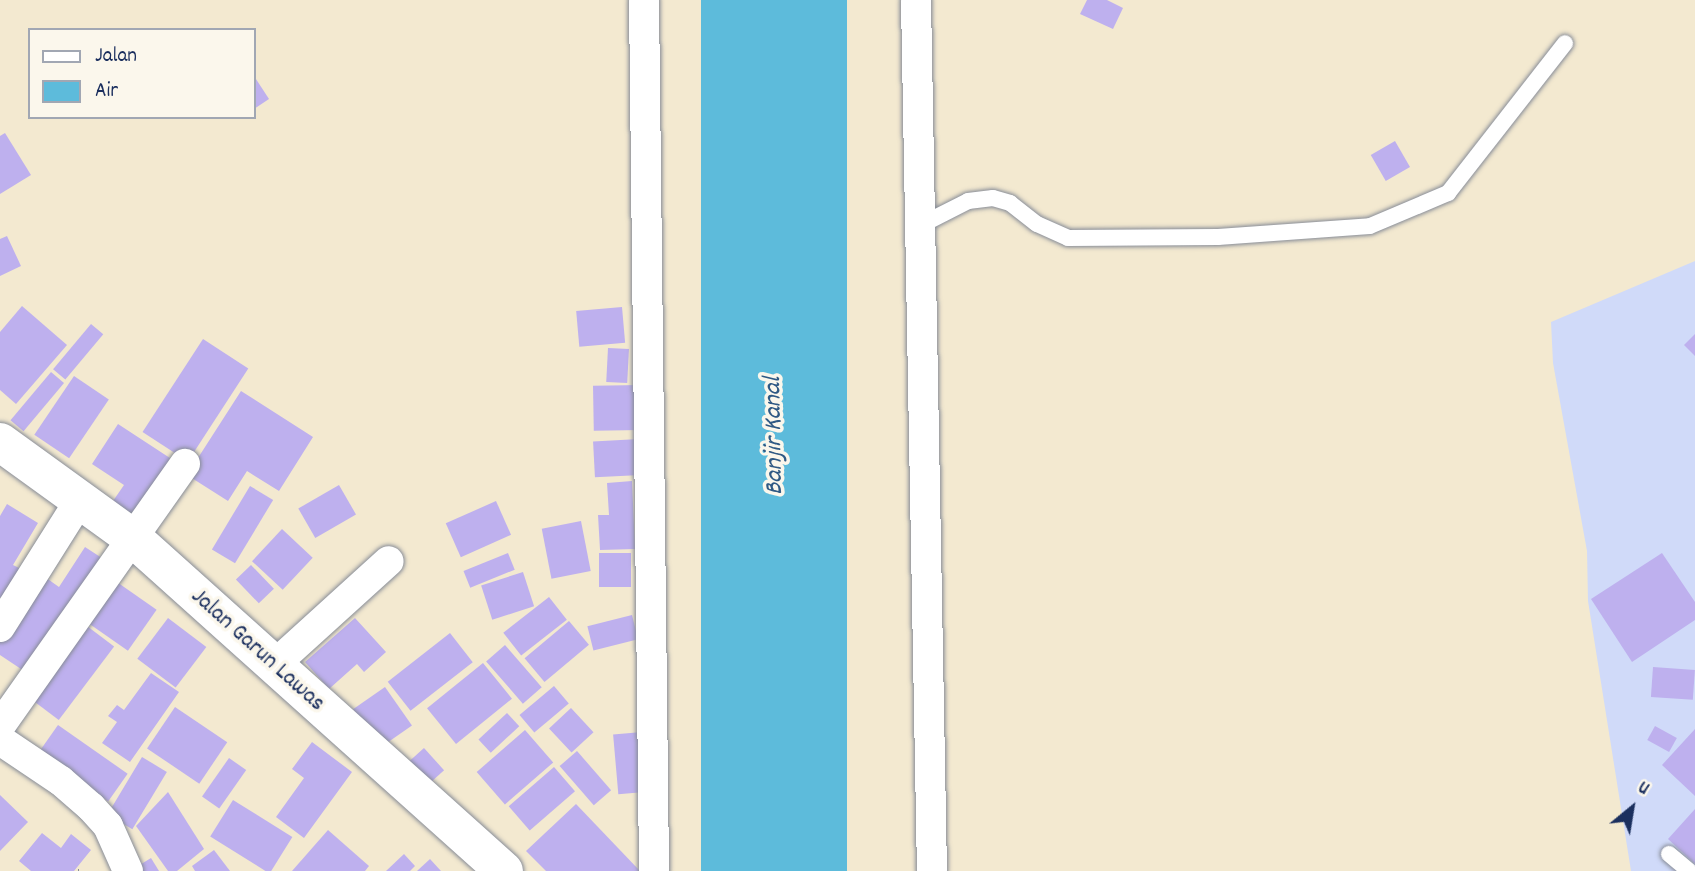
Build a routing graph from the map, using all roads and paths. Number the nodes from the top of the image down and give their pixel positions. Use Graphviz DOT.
graph roads {
  1 [pos="644,0"];
  2 [pos="916,0"];
  3 [pos="1565,43"];
  4 [pos="919,226"];
  5 [pos="0,442"];
  6 [pos="185,464"];
  7 [pos="80,500"];
  8 [pos="134,539"];
  9 [pos="389,561"];
  10 [pos="0,626"];
  11 [pos="273,666"];
  12 [pos="0,726"];
  13 [pos="0,740"];
  14 [pos="1669,854"];
  15 [pos="128,871"];
  16 [pos="504,871"];
  17 [pos="654,871"];
  18 [pos="932,871"];
  19 [pos="1689,871"];
  1 -- 17 [label="street"];
  2 -- 4 [label="street"];
  3 -- 4 [label="lane"];
  4 -- 18 [label="street"];
  5 -- 7 [label="main road, Jalan Garun Lawas"];
  6 -- 8 [label="street"];
  7 -- 8 [label="main road, Jalan Garun Lawas"];
  7 -- 10 [label="street"];
  8 -- 11 [label="main road, Jalan Garun Lawas"];
  8 -- 12 [label="street"];
  9 -- 11 [label="street"];
  11 -- 16 [label="main road, Jalan Garun Lawas"];
  13 -- 15 [label="street"];
  14 -- 19 [label="lane"];
}
